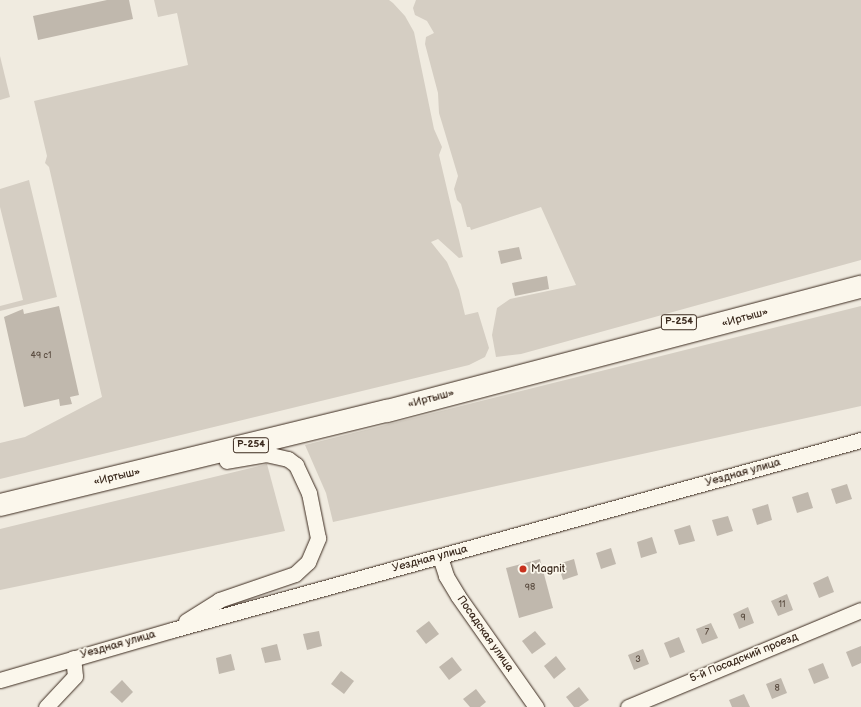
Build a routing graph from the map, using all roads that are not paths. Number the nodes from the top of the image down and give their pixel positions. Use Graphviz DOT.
graph roads {
  1 [pos="861,274"];
  2 [pos="861,287"];
  3 [pos="861,440"];
  4 [pos="143,471"];
  5 [pos="0,491"];
  6 [pos="0,505"];
  7 [pos="440,557"];
  8 [pos="861,610"];
  9 [pos="172,630"];
  10 [pos="73,658"];
  11 [pos="0,680"];
  12 [pos="46,707"];
  13 [pos="536,707"];
  14 [pos="628,707"];
  1 -- 5 [label="highway, «Иртыш» / Р-254"];
  2 -- 4 [label="highway, «Иртыш» / Р-254"];
  3 -- 7 [label="street, Уездная улица"];
  4 -- 6 [label="highway, «Иртыш» / Р-254"];
  4 -- 9 [label="street"];
  7 -- 9 [label="street, Уездная улица"];
  7 -- 13 [label="street, Посадская улица"];
  8 -- 14 [label="street, 5-й Посадский проезд"];
  9 -- 10 [label="street, Уездная улица"];
  10 -- 11 [label="street, Уездная улица"];
  10 -- 12 [label="street"];
}
